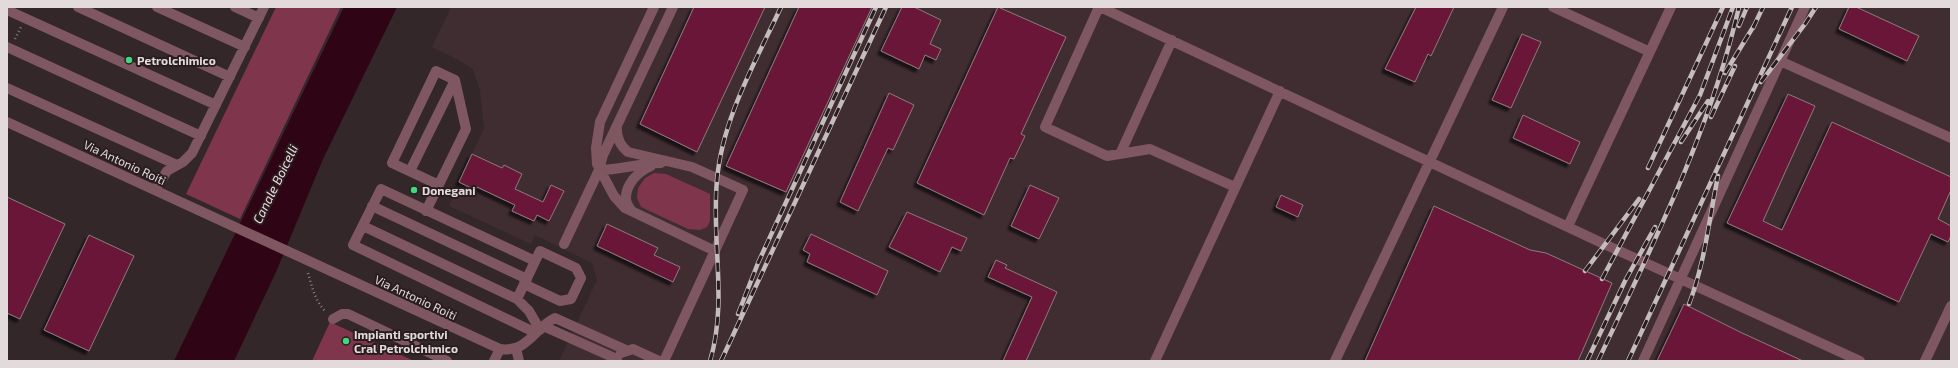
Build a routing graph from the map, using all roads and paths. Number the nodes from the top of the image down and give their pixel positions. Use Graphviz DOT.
graph roads {
  1 [pos="78,7"];
  2 [pos="157,7"];
  3 [pos="235,7"];
  4 [pos="264,7"];
  5 [pos="654,7"];
  6 [pos="673,7"];
  7 [pos="1503,7"];
  8 [pos="1553,7"];
  9 [pos="1671,7"];
  10 [pos="1805,7"];
  11 [pos="1103,8"];
  12 [pos="7,10"];
  13 [pos="25,18"];
  14 [pos="259,18"];
  15 [pos="1172,40"];
  16 [pos="245,47"];
  17 [pos="9,48"];
  18 [pos="1650,52"];
  19 [pos="1780,62"];
  20 [pos="230,77"];
  21 [pos="455,80"];
  22 [pos="7,88"];
  23 [pos="1280,91"];
  24 [pos="216,106"];
  25 [pos="7,122"];
  26 [pos="617,125"];
  27 [pos="201,136"];
  28 [pos="1951,138"];
  29 [pos="1120,154"];
  30 [pos="1430,160"];
  31 [pos="659,163"];
  32 [pos="675,164"];
  33 [pos="177,165"];
  34 [pos="599,170"];
  35 [pos="410,171"];
  36 [pos="439,183"];
  37 [pos="1235,187"];
  38 [pos="155,190"];
  39 [pos="372,206"];
  40 [pos="426,211"];
  41 [pos="637,215"];
  42 [pos="363,226"];
  43 [pos="1568,226"];
  44 [pos="564,244"];
  45 [pos="715,251"];
  46 [pos="304,259"];
  47 [pos="535,261"];
  48 [pos="1681,279"];
  49 [pos="526,282"];
  50 [pos="517,299"];
  51 [pos="1951,306"];
  52 [pos="333,319"];
  53 [pos="540,330"];
  54 [pos="516,348"];
  55 [pos="500,349"];
  56 [pos="626,350"];
  57 [pos="616,360"];
  58 [pos="447,361"];
  59 [pos="494,361"];
  60 [pos="519,361"];
  61 [pos="659,361"];
  62 [pos="664,361"];
  63 [pos="1155,361"];
  64 [pos="1335,361"];
  65 [pos="1643,361"];
  66 [pos="1860,361"];
  67 [pos="1926,361"];
  1 -- 20 [label="street"];
  2 -- 16 [label="street"];
  3 -- 14 [label="street"];
  4 -- 14 [label="street"];
  5 -- 34 [label="street"];
  6 -- 26 [label="street"];
  7 -- 30 [label="street"];
  8 -- 18 [label="street"];
  9 -- 18 [label="street"];
  10 -- 19 [label="street"];
  11 -- 15 [label="street"];
  11 -- 29 [label="street"];
  12 -- 13 [label="street"];
  13 -- 17 [label="path"];
  13 -- 24 [label="street"];
  14 -- 16 [label="street"];
  15 -- 23 [label="street"];
  15 -- 29 [label="street"];
  16 -- 20 [label="street"];
  17 -- 27 [label="street"];
  18 -- 43 [label="street"];
  19 -- 28 [label="street"];
  19 -- 48 [label="street"];
  20 -- 24 [label="street"];
  21 -- 35 [label="street"];
  21 -- 35 [label="street"];
  21 -- 36 [label="street"];
  22 -- 33 [label="street"];
  23 -- 30 [label="street"];
  23 -- 37 [label="street"];
  24 -- 27 [label="street"];
  25 -- 38 [label="street, Via Antonio Roiti"];
  26 -- 32 [label="street"];
  26 -- 34 [label="street"];
  27 -- 33 [label="street"];
  29 -- 37 [label="street"];
  30 -- 43 [label="street"];
  30 -- 64 [label="street"];
  31 -- 32 [label="street"];
  31 -- 34 [label="street"];
  31 -- 41 [label="street"];
  32 -- 45 [label="street"];
  33 -- 38 [label="street"];
  34 -- 41 [label="street"];
  34 -- 44 [label="street"];
  35 -- 36 [label="street"];
  36 -- 40 [label="street"];
  37 -- 63 [label="street"];
  38 -- 46 [label="street, Via Antonio Roiti"];
  39 -- 40 [label="street"];
  39 -- 42 [label="street"];
  39 -- 49 [label="street"];
  40 -- 47 [label="street"];
  41 -- 45 [label="street"];
  42 -- 50 [label="street"];
  42 -- 53 [label="street"];
  43 -- 48 [label="street"];
  45 -- 62 [label="street"];
  46 -- 52 [label="path"];
  46 -- 55 [label="street, Via Antonio Roiti"];
  47 -- 49 [label="street"];
  47 -- 49 [label="street"];
  48 -- 65 [label="street"];
  48 -- 66 [label="street"];
  49 -- 50 [label="street"];
  50 -- 53 [label="street"];
  51 -- 67 [label="street"];
  52 -- 58 [label="street"];
  53 -- 54 [label="street"];
  53 -- 56 [label="street"];
  53 -- 57 [label="street"];
  54 -- 55 [label="street"];
  54 -- 60 [label="street"];
  55 -- 59 [label="street"];
  56 -- 57 [label="street"];
  56 -- 61 [label="street"];
}
